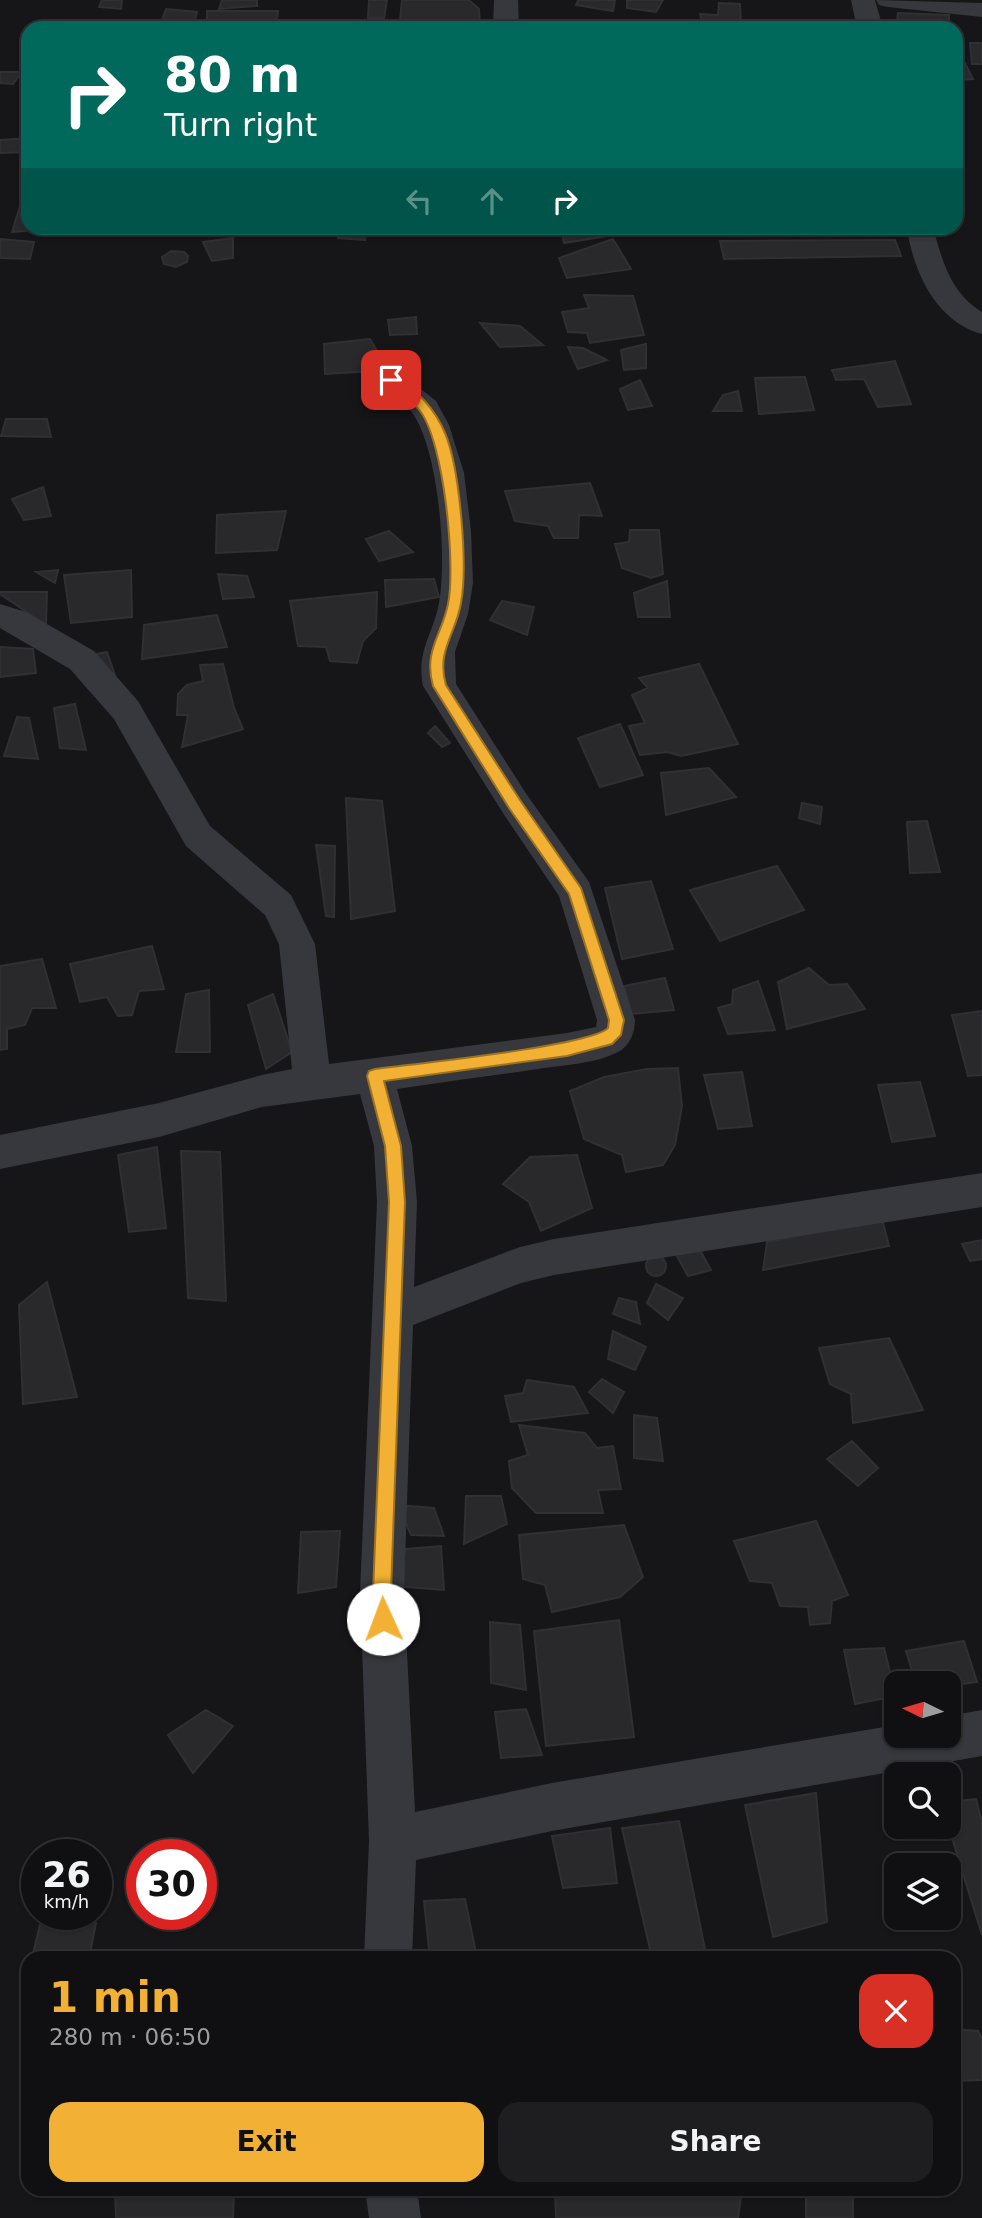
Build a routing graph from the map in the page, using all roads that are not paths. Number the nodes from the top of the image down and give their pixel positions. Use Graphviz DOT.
graph roads {
  1 [pos="506,0"];
  2 [pos="863,0"];
  3 [pos="888,0"];
  4 [pos="982,10"];
  5 [pos="506,21"];
  6 [pos="868,21"];
  7 [pos="921,235"];
  8 [pos="982,325"];
  9 [pos="391,380"];
  10 [pos="0,616"];
  11 [pos="375,1076"];
  12 [pos="312,1082"];
  13 [pos="0,1152"];
  14 [pos="982,1190"];
  15 [pos="392,1314"];
  16 [pos="982,1733"];
  17 [pos="393,1841"];
  18 [pos="388,1951"];
  19 [pos="392,2196"];
  20 [pos="395,2218"];
  1 -- 5 [label="street"];
  2 -- 6 [label="street"];
  3 -- 4 [label="street"];
  7 -- 8 [label="street"];
  9 -- 11 [label="street"];
  10 -- 12 [label="street"];
  11 -- 12 [label="street"];
  11 -- 15 [label="street"];
  12 -- 13 [label="street"];
  14 -- 15 [label="street"];
  15 -- 17 [label="street"];
  16 -- 17 [label="street"];
  17 -- 18 [label="street"];
  19 -- 20 [label="street"];
}
